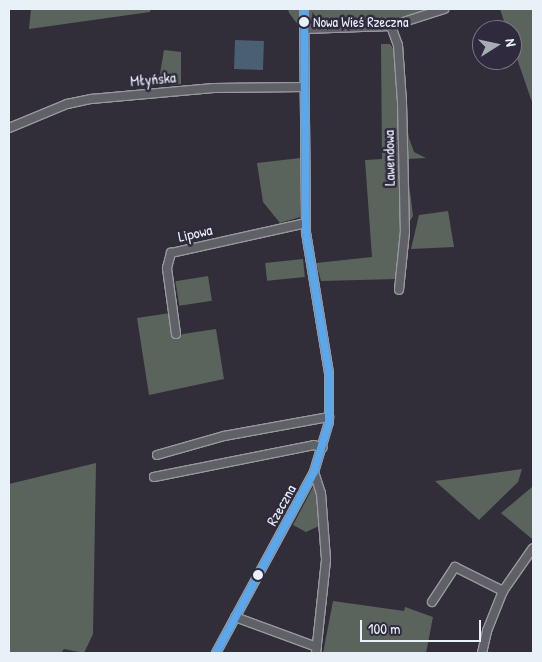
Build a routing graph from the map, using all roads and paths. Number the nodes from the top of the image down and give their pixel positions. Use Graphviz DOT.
graph roads {
  1 [pos="304,9"];
  2 [pos="444,9"];
  3 [pos="391,26"];
  4 [pos="304,29"];
  5 [pos="306,87"];
  6 [pos="9,128"];
  7 [pos="306,223"];
  8 [pos="399,290"];
  9 [pos="176,334"];
  10 [pos="329,417"];
  11 [pos="323,448"];
  12 [pos="157,455"];
  13 [pos="314,472"];
  14 [pos="154,477"];
  15 [pos="533,548"];
  16 [pos="503,591"];
  17 [pos="432,602"];
  18 [pos="235,617"];
  19 [pos="316,650"];
  20 [pos="216,653"];
  21 [pos="482,653"];
  1 -- 4 [label="street, Rzeczna"];
  2 -- 3 [label="street"];
  3 -- 4 [label="street"];
  3 -- 8 [label="street, Lawendowa"];
  4 -- 5 [label="street, Rzeczna"];
  5 -- 6 [label="street, Młyńska"];
  5 -- 7 [label="street, Rzeczna"];
  7 -- 9 [label="street, Lipowa"];
  7 -- 10 [label="street, Rzeczna"];
  10 -- 11 [label="street, Rzeczna"];
  10 -- 12 [label="street"];
  11 -- 13 [label="street, Rzeczna"];
  11 -- 14 [label="street"];
  13 -- 18 [label="street, Rzeczna"];
  13 -- 19 [label="street"];
  15 -- 16 [label="street"];
  16 -- 17 [label="street"];
  16 -- 21 [label="street"];
  18 -- 19 [label="street"];
  18 -- 20 [label="street, Rzeczna"];
}
